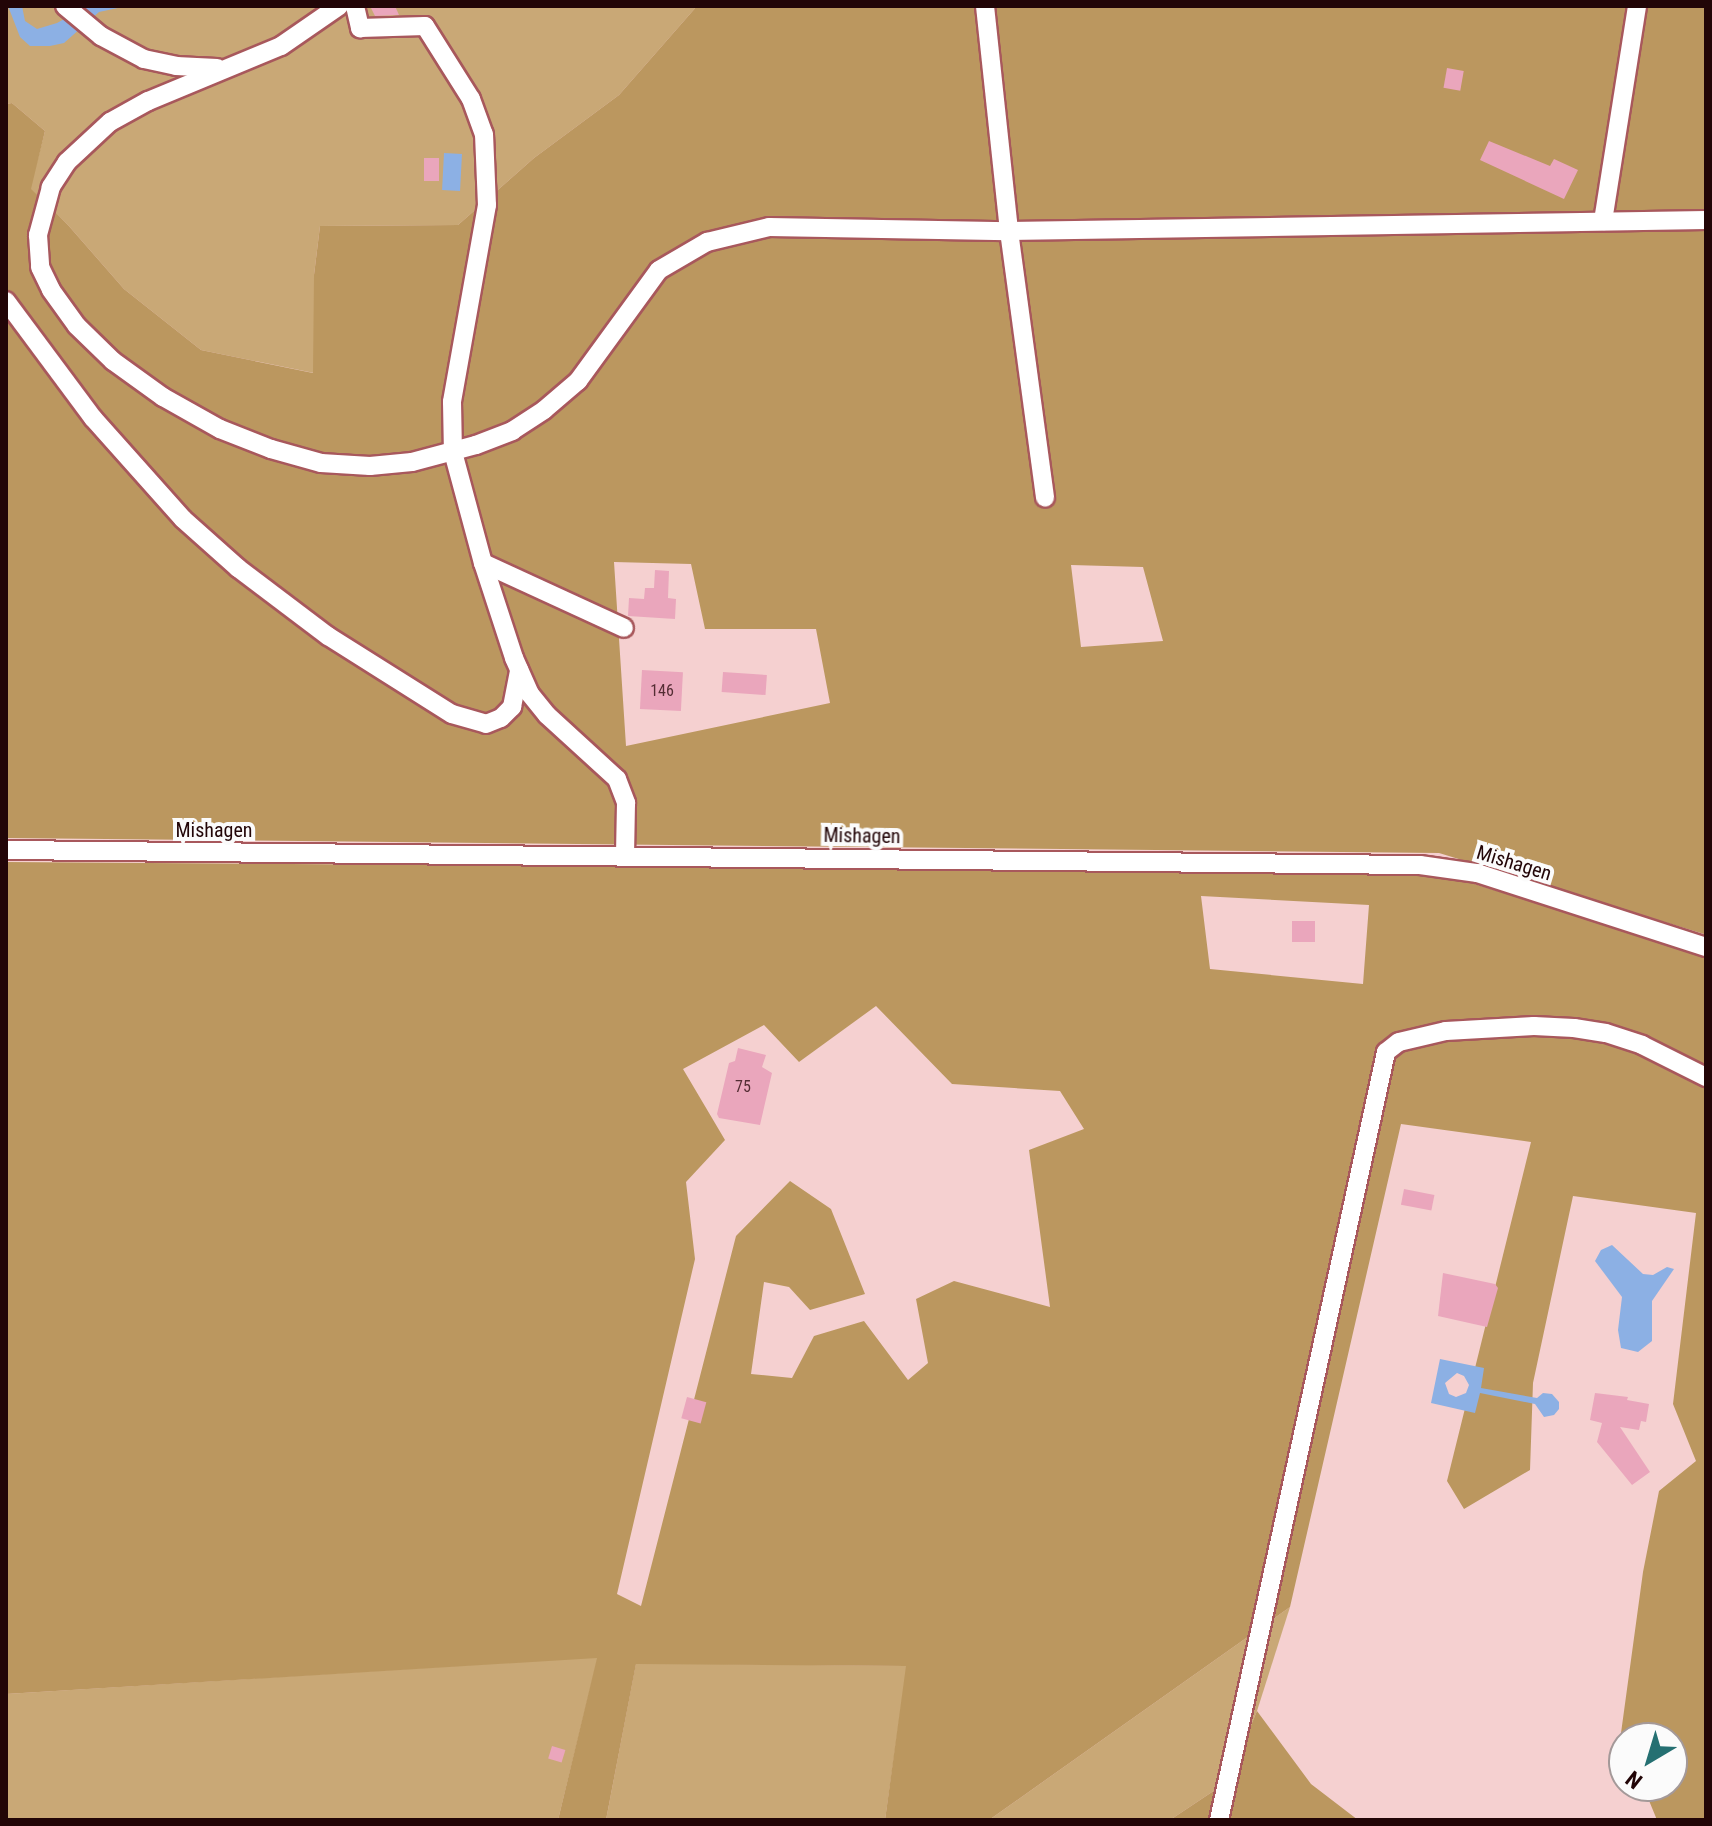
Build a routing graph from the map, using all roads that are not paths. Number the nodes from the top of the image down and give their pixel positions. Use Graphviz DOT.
graph roads {
  1 [pos="339,6"];
  2 [pos="355,6"];
  3 [pos="985,6"];
  4 [pos="1637,6"];
  5 [pos="68,9"];
  6 [pos="221,68"];
  7 [pos="1706,220"];
  8 [pos="1603,221"];
  9 [pos="1009,231"];
  10 [pos="6,301"];
  11 [pos="453,452"];
  12 [pos="1045,498"];
  13 [pos="483,563"];
  14 [pos="624,628"];
  15 [pos="519,670"];
  16 [pos="6,850"];
  17 [pos="625,856"];
  18 [pos="1706,947"];
  19 [pos="1375,1037"];
  20 [pos="1391,1048"];
  21 [pos="1706,1077"];
  22 [pos="1219,1820"];
  1 -- 6 [label="street"];
  2 -- 11 [label="street"];
  3 -- 9 [label="street"];
  4 -- 8 [label="street"];
  5 -- 6 [label="street"];
  6 -- 11 [label="street"];
  7 -- 8 [label="street"];
  8 -- 9 [label="street"];
  9 -- 11 [label="street"];
  9 -- 12 [label="street"];
  10 -- 15 [label="street"];
  11 -- 13 [label="street"];
  13 -- 14 [label="street"];
  13 -- 15 [label="street"];
  15 -- 17 [label="street"];
  16 -- 17 [label="street, Mishagen"];
  17 -- 18 [label="street, Mishagen"];
  19 -- 20 [label="street"];
  20 -- 21 [label="street"];
  20 -- 22 [label="street"];
}
